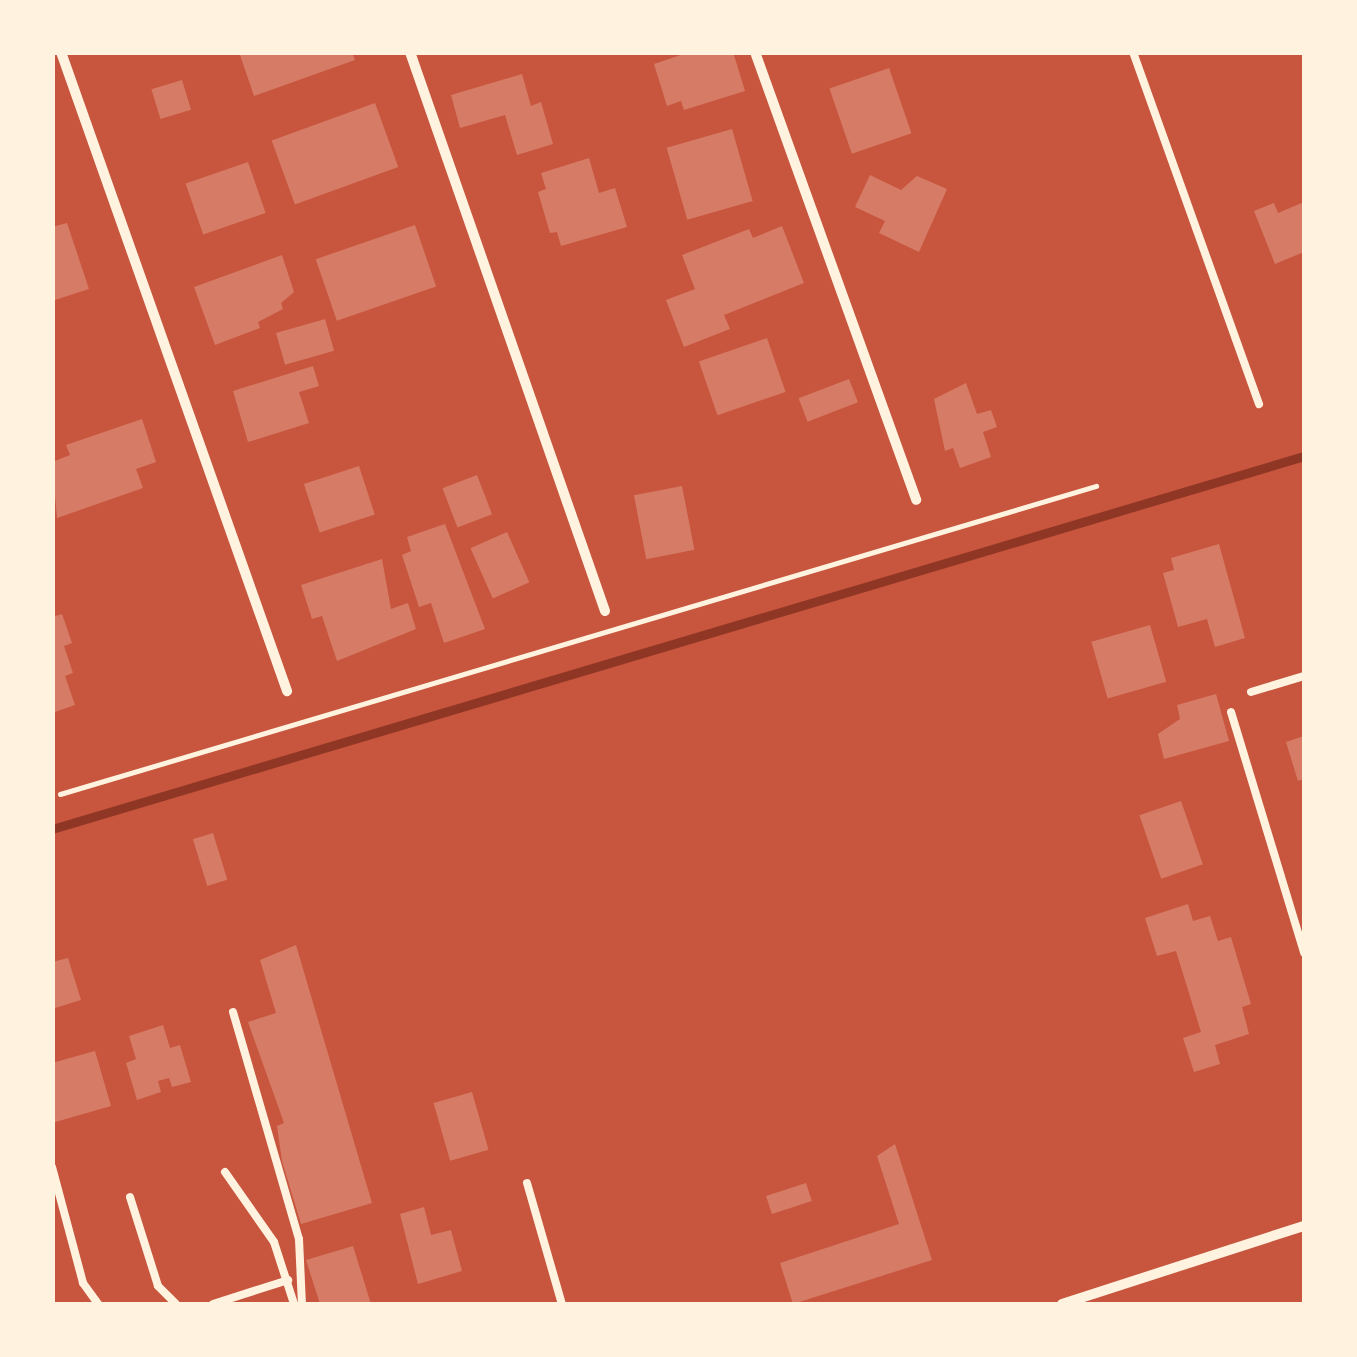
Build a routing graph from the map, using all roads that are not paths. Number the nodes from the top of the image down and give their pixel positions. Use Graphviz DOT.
graph roads {
  1 [pos="61,52"];
  2 [pos="410,52"];
  3 [pos="755,52"];
  4 [pos="1133,52"];
  5 [pos="1259,404"];
  6 [pos="916,500"];
  7 [pos="605,611"];
  8 [pos="1304,676"];
  9 [pos="287,691"];
  10 [pos="1251,692"];
  11 [pos="1231,712"];
  12 [pos="1304,953"];
  13 [pos="233,1012"];
  14 [pos="52,1168"];
  15 [pos="225,1172"];
  16 [pos="527,1183"];
  17 [pos="130,1198"];
  18 [pos="1304,1226"];
  19 [pos="288,1280"];
  20 [pos="98,1304"];
  21 [pos="176,1304"];
  22 [pos="213,1304"];
  23 [pos="298,1304"];
  24 [pos="562,1304"];
  25 [pos="1062,1304"];
  1 -- 9 [label="street"];
  2 -- 7 [label="street"];
  3 -- 6 [label="street"];
  4 -- 5 [label="lane"];
  8 -- 10 [label="lane"];
  11 -- 12 [label="lane"];
  13 -- 23 [label="lane"];
  14 -- 20 [label="lane"];
  15 -- 19 [label="lane"];
  16 -- 24 [label="lane"];
  17 -- 21 [label="lane"];
  18 -- 25 [label="street"];
  19 -- 22 [label="lane"];
  19 -- 23 [label="lane"];
}
